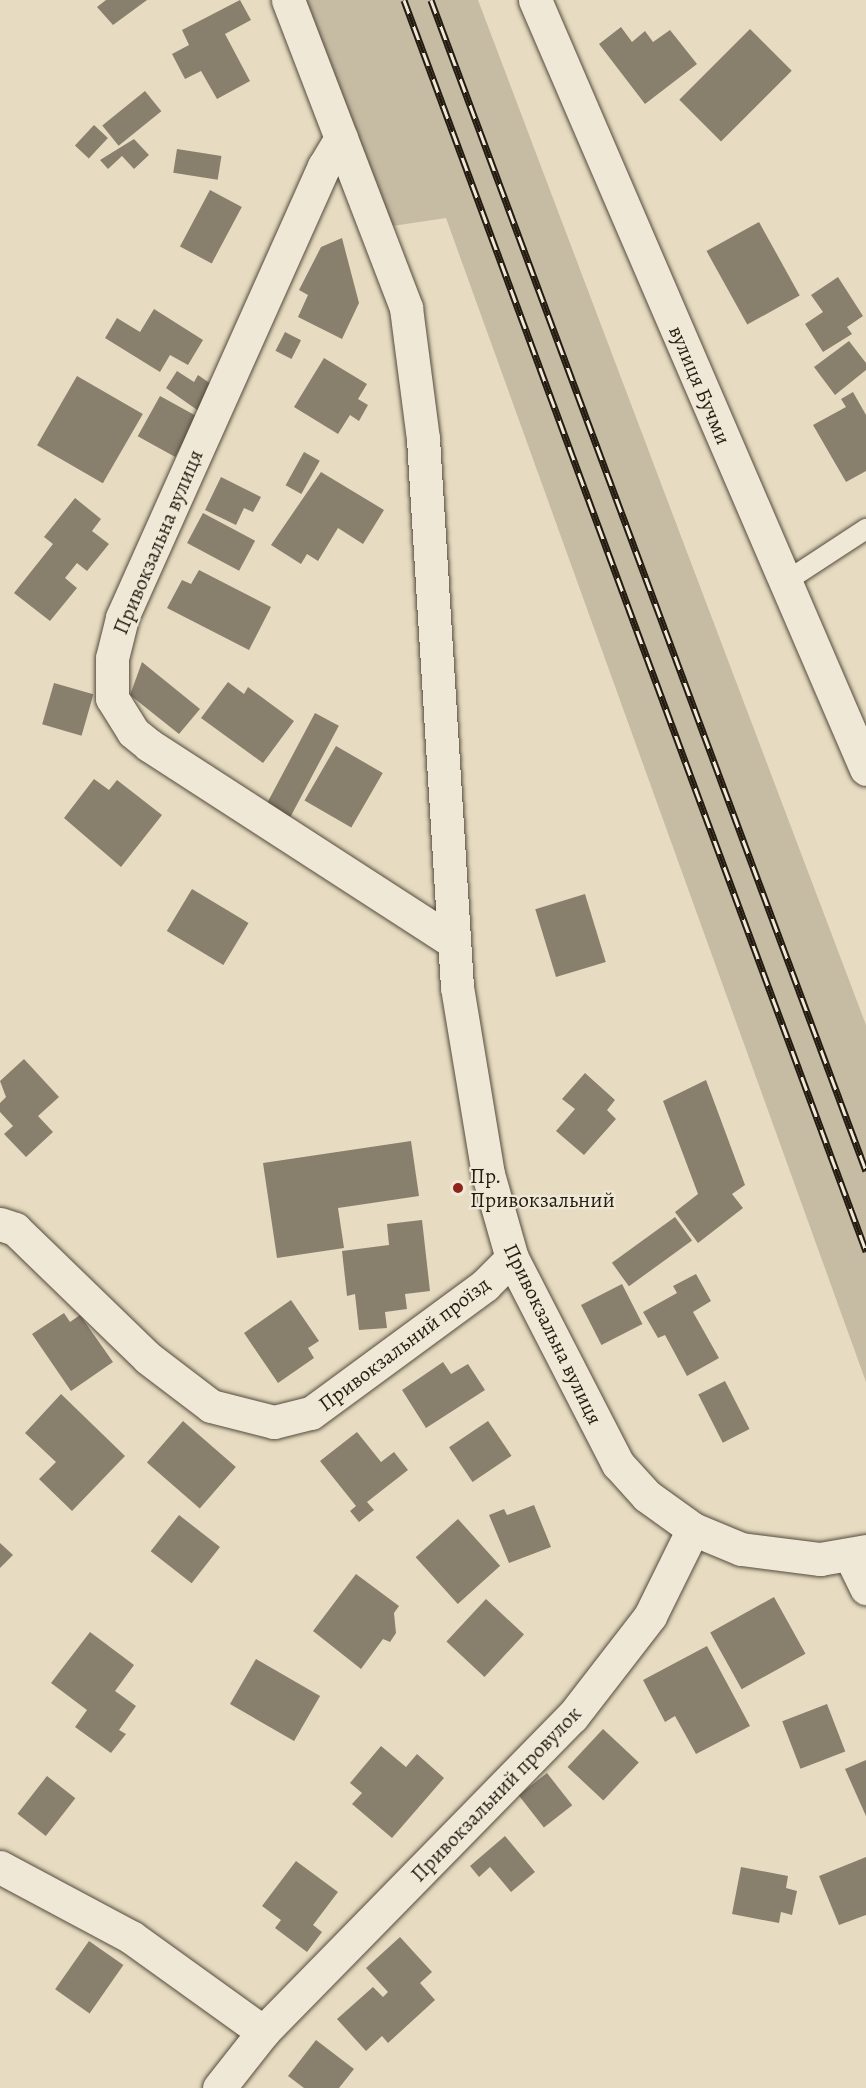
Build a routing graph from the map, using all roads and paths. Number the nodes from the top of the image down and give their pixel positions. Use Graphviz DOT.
graph roads {
  1 [pos="288,0"];
  2 [pos="535,0"];
  3 [pos="341,138"];
  4 [pos="866,529"];
  5 [pos="785,582"];
  6 [pos="866,769"];
  7 [pos="454,942"];
  8 [pos="0,1224"];
  9 [pos="512,1258"];
  10 [pos="693,1529"];
  11 [pos="858,1553"];
  12 [pos="866,1588"];
  13 [pos="0,1867"];
  14 [pos="263,2032"];
  15 [pos="219,2088"];
  1 -- 3 [label="street, Привокзальна вулиця"];
  2 -- 5 [label="street, вулиця Бучми"];
  3 -- 7 [label="street, Привокзальна вулиця"];
  3 -- 7 [label="street, Привокзальна вулиця"];
  4 -- 5 [label="lane"];
  5 -- 6 [label="street, вулиця Бучми"];
  7 -- 9 [label="street, Привокзальна вулиця"];
  8 -- 9 [label="street, Привокзальний проїзд"];
  9 -- 10 [label="street, Привокзальна вулиця"];
  10 -- 11 [label="street, Привокзальна вулиця"];
  10 -- 14 [label="street, Привокзальний провулок"];
  11 -- 12 [label="street, Привокзальна вулиця"];
  13 -- 14 [label="street"];
  14 -- 15 [label="street, Привокзальний провулок"];
}
